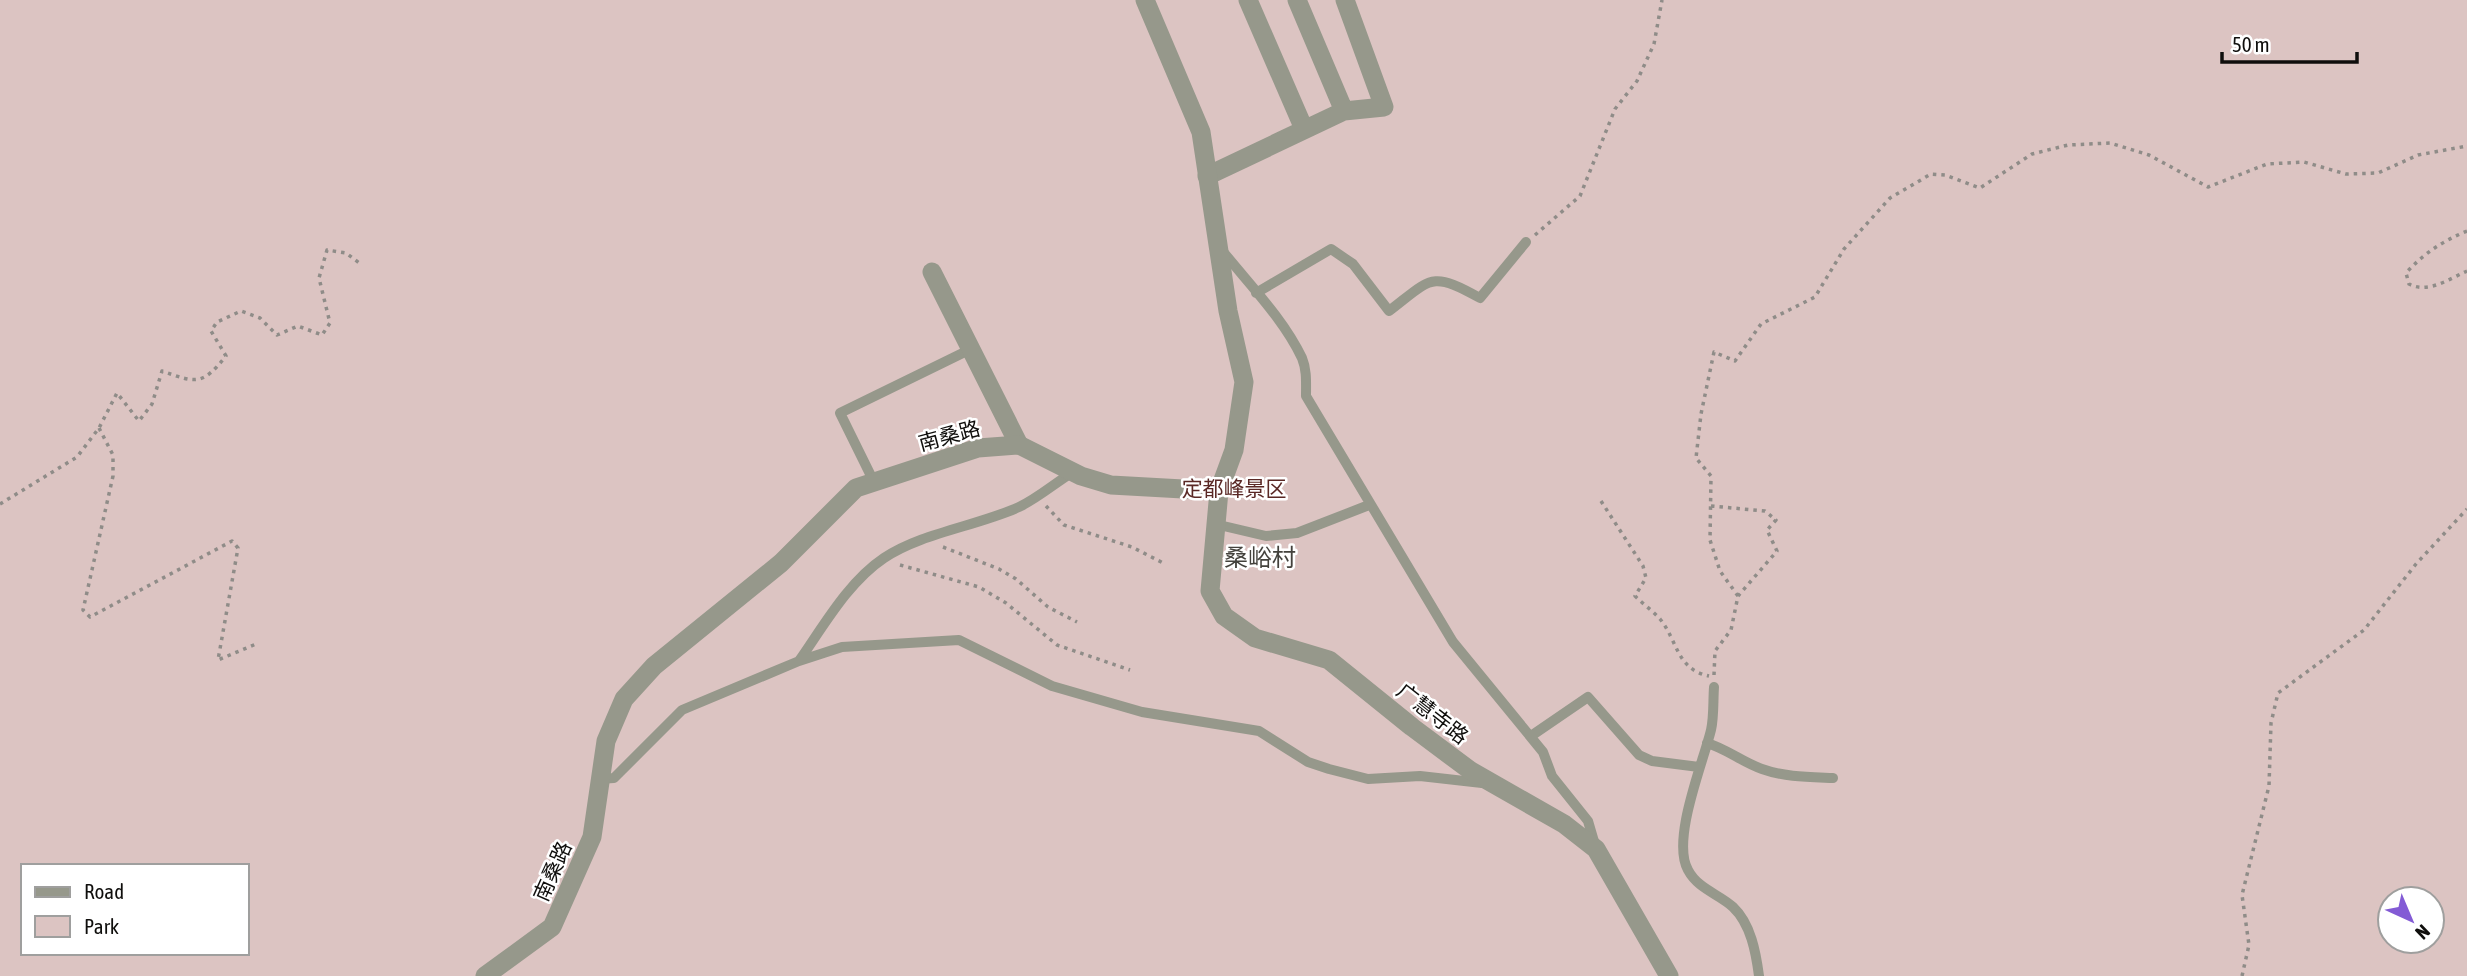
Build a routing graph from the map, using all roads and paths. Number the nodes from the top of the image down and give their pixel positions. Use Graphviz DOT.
graph roads {
  1 [pos="1145,0"];
  2 [pos="1248,0"];
  3 [pos="1297,0"];
  4 [pos="1345,0"];
  5 [pos="1662,0"];
  6 [pos="1344,111"];
  7 [pos="1304,129"];
  8 [pos="2467,146"];
  9 [pos="1207,176"];
  10 [pos="2467,231"];
  11 [pos="1526,242"];
  12 [pos="1217,244"];
  13 [pos="362,265"];
  14 [pos="932,271"];
  15 [pos="2467,271"];
  16 [pos="1256,293"];
  17 [pos="971,349"];
  18 [pos="99,428"];
  19 [pos="1019,445"];
  20 [pos="1073,472"];
  21 [pos="874,482"];
  22 [pos="1219,491"];
  23 [pos="1036,496"];
  24 [pos="1601,501"];
  25 [pos="0,504"];
  26 [pos="1369,505"];
  27 [pos="1711,506"];
  28 [pos="2467,509"];
  29 [pos="1215,524"];
  30 [pos="924,540"];
  31 [pos="881,560"];
  32 [pos="1165,564"];
  33 [pos="1738,596"];
  34 [pos="1077,622"];
  35 [pos="256,644"];
  36 [pos="799,661"];
  37 [pos="1130,670"];
  38 [pos="1714,688"];
  39 [pos="1531,736"];
  40 [pos="1707,743"];
  41 [pos="1699,766"];
  42 [pos="1833,778"];
  43 [pos="598,779"];
  44 [pos="1499,786"];
  45 [pos="1596,849"];
  46 [pos="485,976"];
  47 [pos="1669,976"];
  48 [pos="1759,976"];
  49 [pos="2242,976"];
  1 -- 9 [label="street"];
  2 -- 7 [label="street"];
  3 -- 6 [label="street"];
  4 -- 6 [label="street"];
  5 -- 11 [label="path"];
  6 -- 7 [label="street"];
  7 -- 9 [label="street"];
  8 -- 27 [label="path"];
  9 -- 12 [label="street"];
  10 -- 15 [label="path"];
  11 -- 16 [label="lane"];
  12 -- 16 [label="lane"];
  12 -- 22 [label="street"];
  13 -- 18 [label="path"];
  14 -- 17 [label="street"];
  16 -- 26 [label="lane"];
  17 -- 19 [label="street"];
  17 -- 21 [label="lane"];
  18 -- 25 [label="path"];
  18 -- 35 [label="path"];
  19 -- 20 [label="street"];
  19 -- 21 [label="street, 南桑路"];
  20 -- 22 [label="street"];
  20 -- 23 [label="lane"];
  21 -- 43 [label="street, 南桑路"];
  22 -- 29 [label="street, 广慧寺路"];
  23 -- 30 [label="lane"];
  23 -- 32 [label="path"];
  24 -- 33 [label="path"];
  26 -- 29 [label="lane"];
  26 -- 39 [label="lane"];
  27 -- 33 [label="path"];
  27 -- 33 [label="path"];
  28 -- 49 [label="path"];
  29 -- 44 [label="street, 广慧寺路"];
  30 -- 31 [label="lane"];
  30 -- 34 [label="path"];
  31 -- 36 [label="lane"];
  31 -- 37 [label="path"];
  36 -- 43 [label="lane"];
  36 -- 44 [label="lane"];
  38 -- 40 [label="lane"];
  39 -- 41 [label="lane"];
  39 -- 45 [label="lane"];
  40 -- 41 [label="lane"];
  40 -- 42 [label="lane"];
  41 -- 48 [label="lane"];
  43 -- 46 [label="street, 南桑路"];
  44 -- 45 [label="street, 广慧寺路"];
  45 -- 47 [label="street, 广慧寺路"];
}
